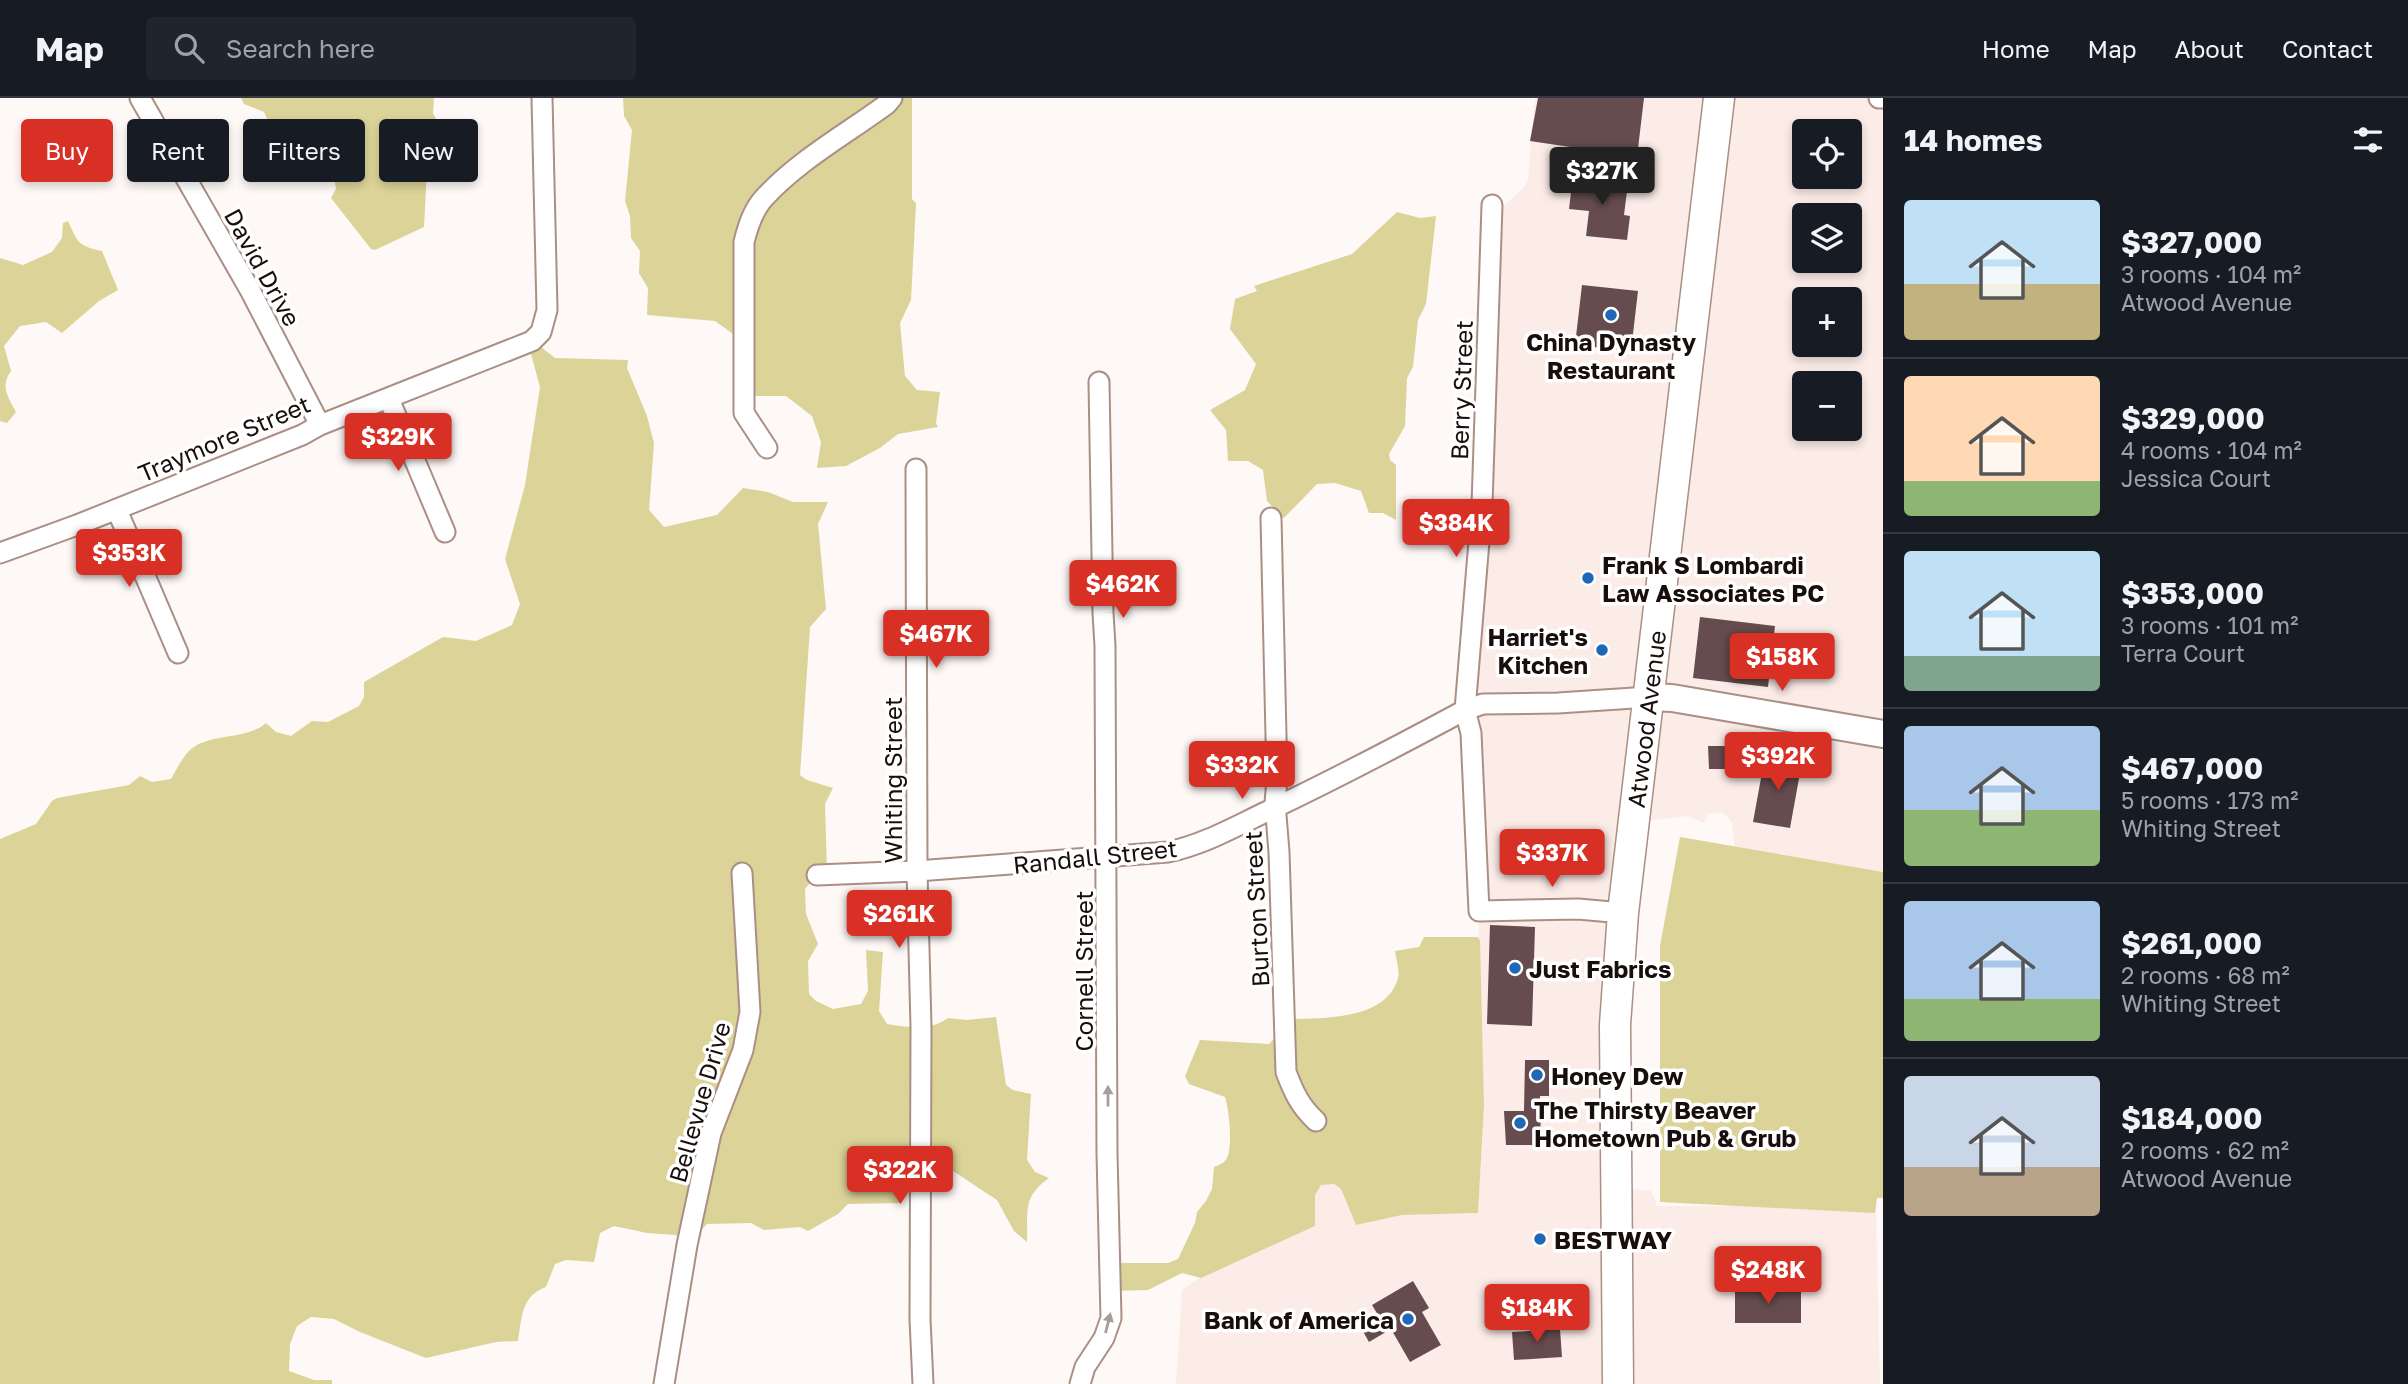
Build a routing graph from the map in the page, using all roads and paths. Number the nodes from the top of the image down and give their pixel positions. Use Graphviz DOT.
graph roads {
  1 [pos="140,98"];
  2 [pos="542,98"];
  3 [pos="892,98"];
  4 [pos="1719,98"];
  5 [pos="1492,205"];
  6 [pos="1099,382"];
  7 [pos="389,399"];
  8 [pos="320,425"];
  9 [pos="767,448"];
  10 [pos="916,469"];
  11 [pos="117,509"];
  12 [pos="1271,518"];
  13 [pos="444,532"];
  14 [pos="0,553"];
  15 [pos="178,653"];
  16 [pos="1650,697"];
  17 [pos="1465,710"];
  18 [pos="1883,734"];
  19 [pos="1276,807"];
  20 [pos="1106,858"];
  21 [pos="917,871"];
  22 [pos="742,873"];
  23 [pos="817,875"];
  24 [pos="1623,913"];
  25 [pos="1316,1121"];
  26 [pos="664,1384"];
  27 [pos="923,1384"];
  28 [pos="1080,1384"];
  29 [pos="1618,1384"];
  1 -- 8 [label="street, David Drive"];
  2 -- 7 [label="street, Traymore Street"];
  3 -- 9 [label="street"];
  4 -- 16 [label="main road, Atwood Avenue"];
  5 -- 17 [label="street, Berry Street"];
  6 -- 20 [label="street, Cornell Street"];
  7 -- 8 [label="street, Traymore Street"];
  7 -- 13 [label="street"];
  8 -- 11 [label="street, Traymore Street"];
  10 -- 21 [label="street, Whiting Street"];
  11 -- 14 [label="street, Traymore Street"];
  11 -- 15 [label="street"];
  12 -- 19 [label="street, Burton Street"];
  16 -- 17 [label="street, Randall Street"];
  16 -- 18 [label="street, Randall Street"];
  16 -- 24 [label="main road, Atwood Avenue"];
  17 -- 19 [label="street, Randall Street"];
  17 -- 24 [label="street, Berry Street"];
  19 -- 20 [label="street, Randall Street"];
  19 -- 25 [label="street, Burton Street"];
  20 -- 21 [label="street, Randall Street"];
  28 -- 20 [label="street, Cornell Street, one-way"];
  21 -- 23 [label="street, Randall Street"];
  21 -- 27 [label="street, Whiting Street"];
  22 -- 26 [label="street, Bellevue Drive"];
  24 -- 29 [label="main road, Atwood Avenue"];
}
